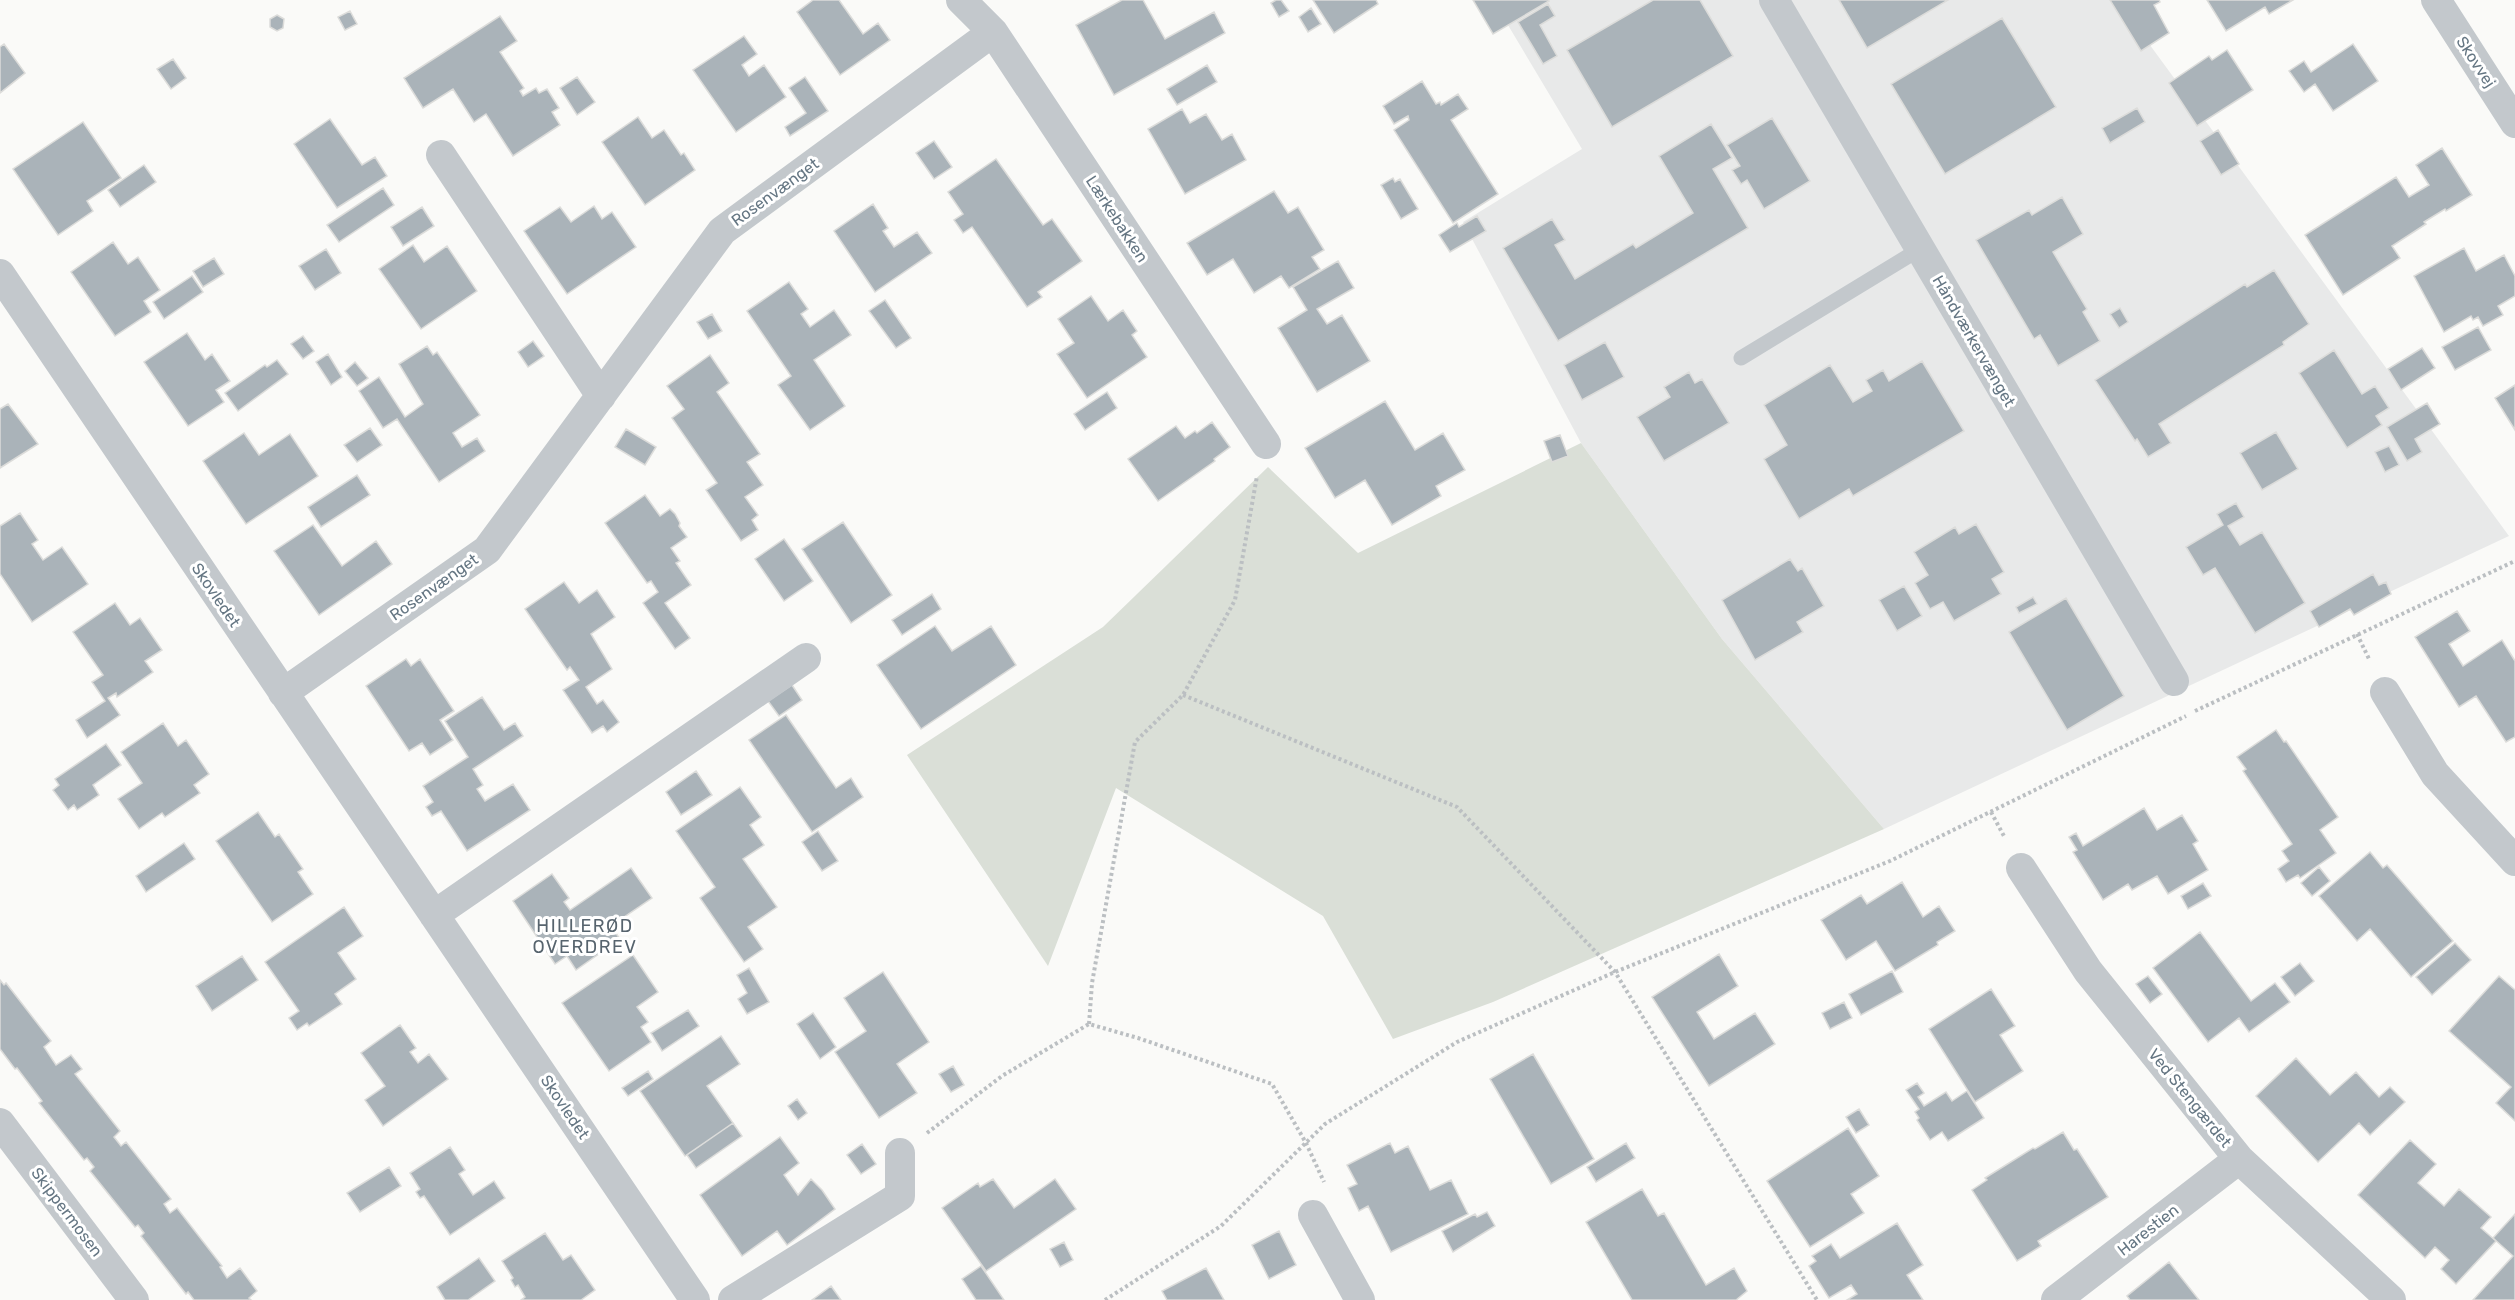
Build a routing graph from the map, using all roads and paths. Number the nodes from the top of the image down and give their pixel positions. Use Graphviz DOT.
graph roads {
  1 [pos="961,0"];
  2 [pos="1774,0"];
  3 [pos="2436,0"];
  4 [pos="993,32"];
  5 [pos="2515,123"];
  6 [pos="441,155"];
  7 [pos="1920,249"];
  8 [pos="0,274"];
  9 [pos="1741,358"];
  10 [pos="601,396"];
  11 [pos="1266,444"];
  12 [pos="1257,474"];
  13 [pos="2515,561"];
  14 [pos="806,658"];
  15 [pos="2174,681"];
  16 [pos="2385,692"];
  17 [pos="283,693"];
  18 [pos="1183,695"];
  19 [pos="2515,861"];
  20 [pos="2021,868"];
  21 [pos="434,915"];
  22 [pos="1615,972"];
  23 [pos="1089,1024"];
  24 [pos="0,1123"];
  25 [pos="1306,1143"];
  26 [pos="900,1153"];
  27 [pos="2239,1159"];
  28 [pos="1313,1215"];
  29 [pos="134,1300"];
  30 [pos="695,1300"];
  31 [pos="734,1300"];
  32 [pos="1105,1300"];
  33 [pos="1360,1300"];
  34 [pos="1817,1300"];
  35 [pos="2056,1300"];
  36 [pos="2391,1300"];
  1 -- 4 [label="street, Lærkebakken"];
  2 -- 7 [label="street, Håndværkervænget"];
  3 -- 5 [label="street, Skovvej"];
  4 -- 10 [label="street, Rosenvænget"];
  4 -- 11 [label="street, Lærkebakken"];
  6 -- 10 [label="street"];
  7 -- 9 [label="lane"];
  7 -- 15 [label="street, Håndværkervænget"];
  8 -- 17 [label="street, Skovledet"];
  10 -- 17 [label="street, Rosenvænget"];
  12 -- 18 [label="path"];
  13 -- 22 [label="path"];
  14 -- 21 [label="street"];
  16 -- 19 [label="street"];
  17 -- 21 [label="street, Skovledet"];
  18 -- 22 [label="path"];
  18 -- 23 [label="path"];
  20 -- 27 [label="street, Ved Stengærdet"];
  21 -- 30 [label="street, Skovledet"];
  22 -- 25 [label="path"];
  22 -- 34 [label="path"];
  23 -- 25 [label="path"];
  23 -- 26 [label="path"];
  24 -- 29 [label="street, Skippermosen"];
  25 -- 32 [label="path"];
  26 -- 31 [label="street"];
  27 -- 35 [label="street, Harestien"];
  27 -- 36 [label="street, Ved Stengærdet"];
  28 -- 33 [label="street"];
}
